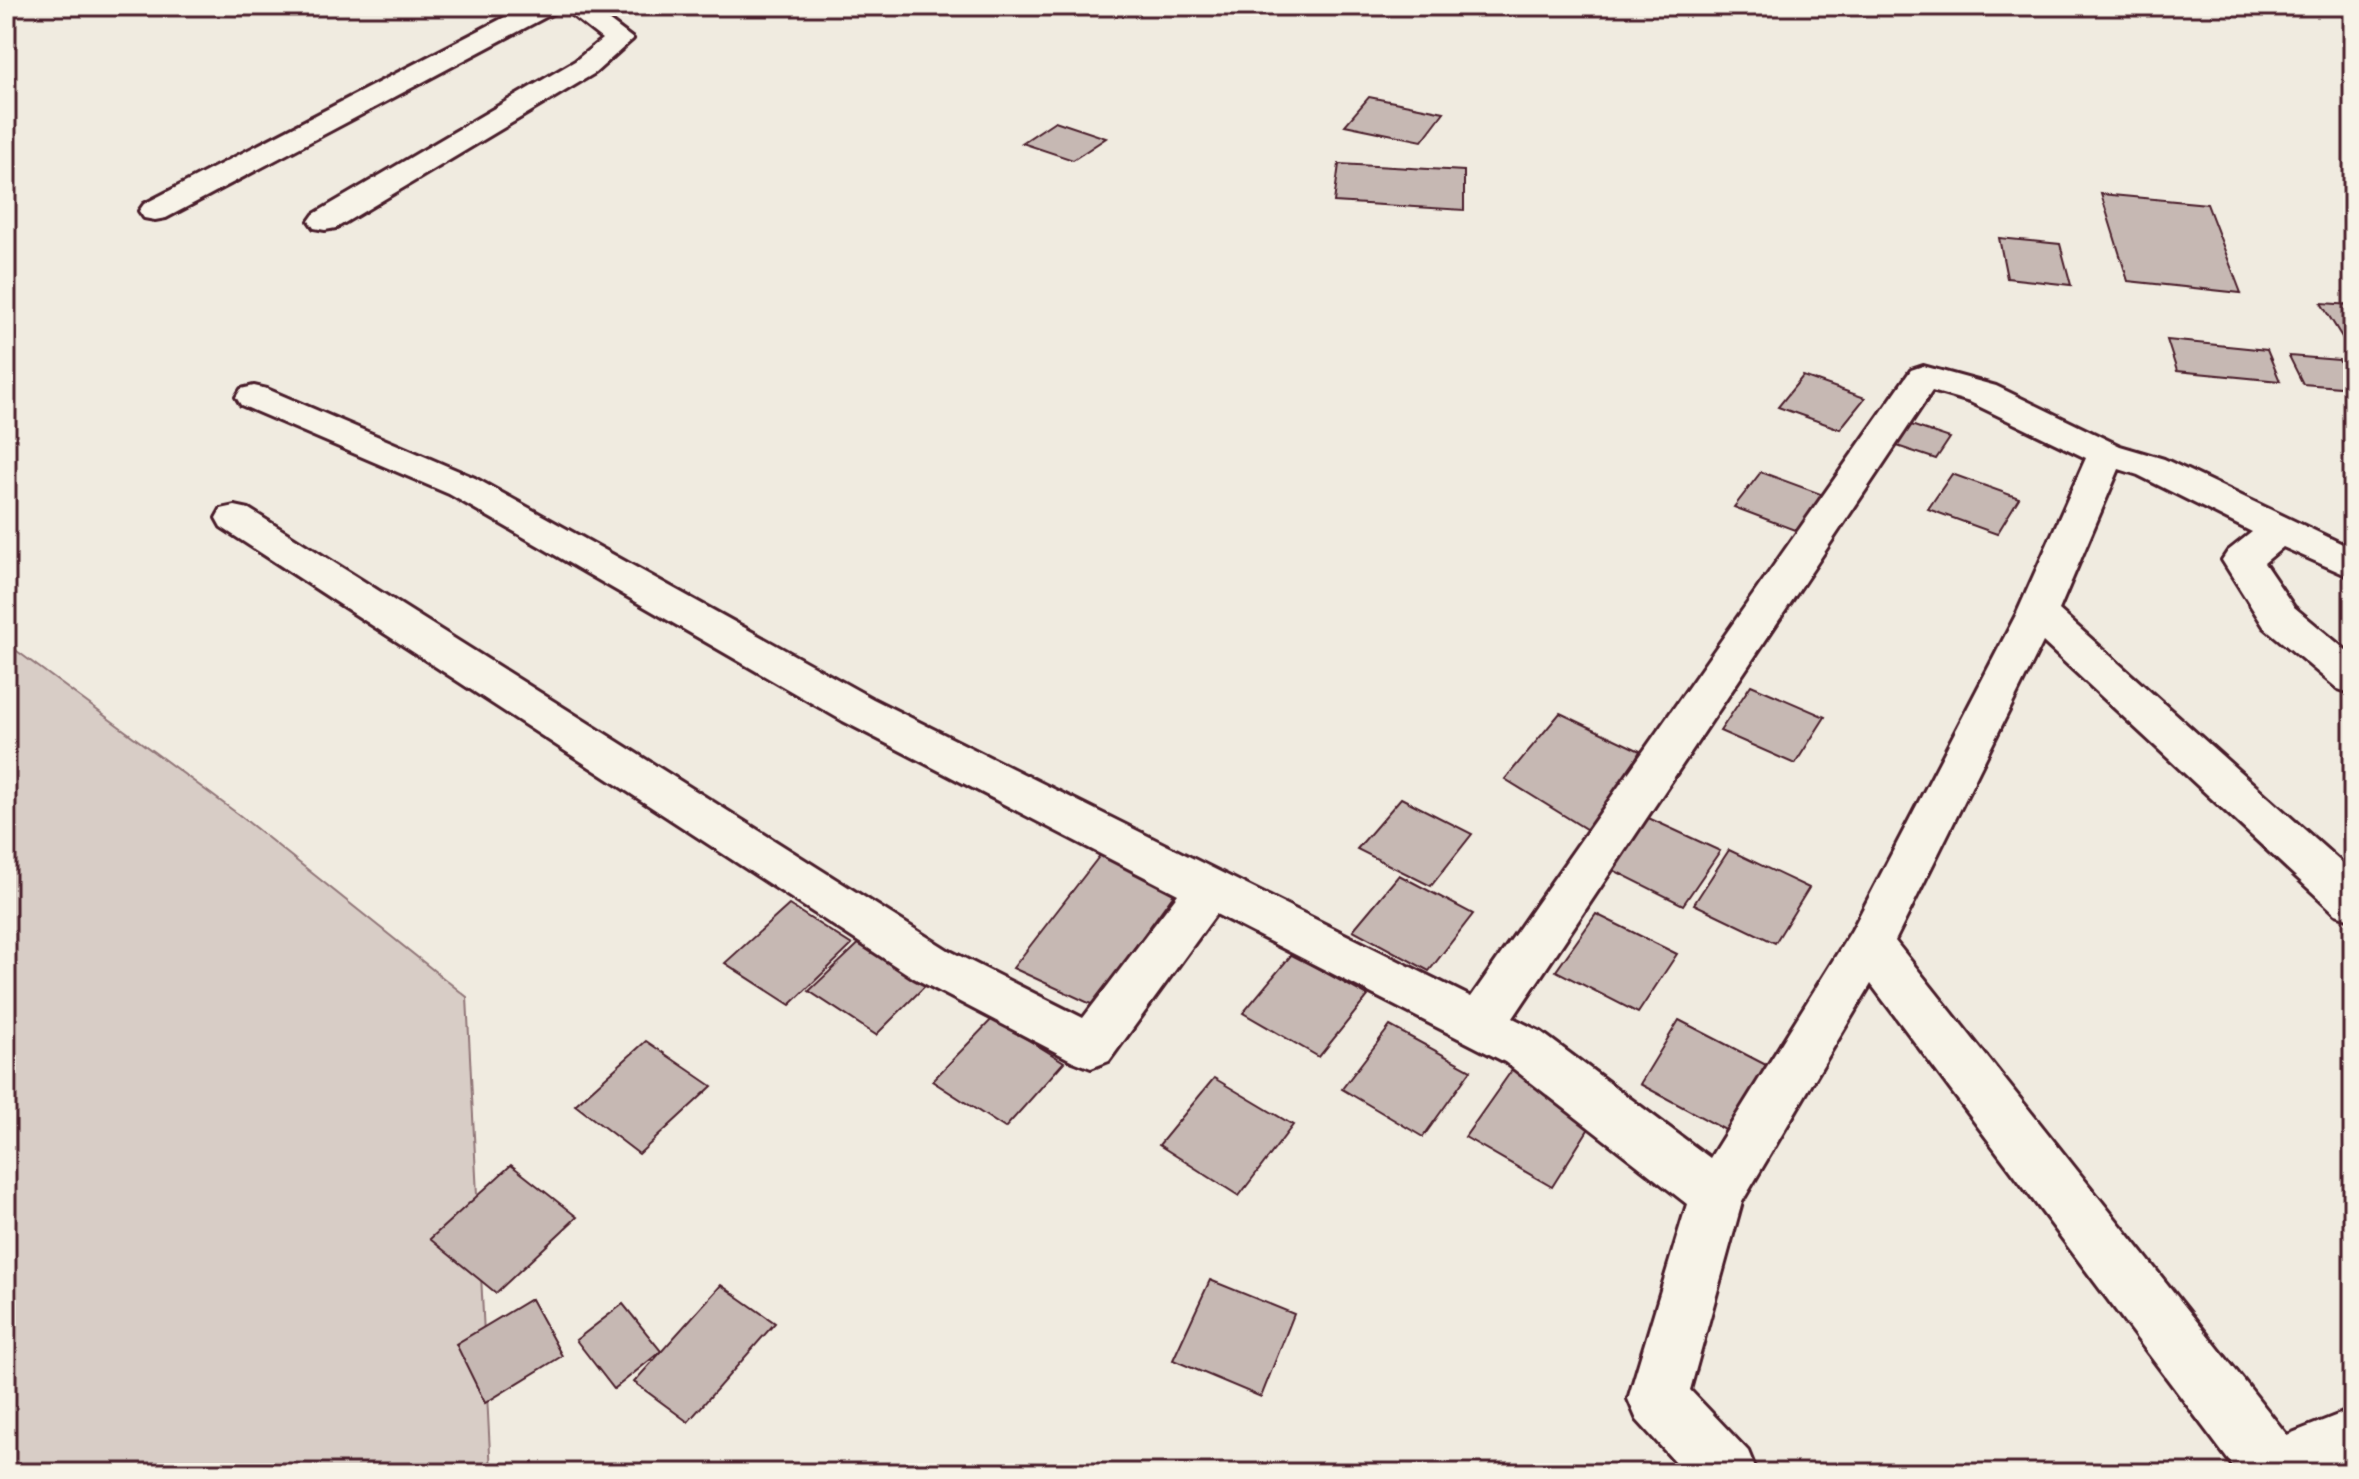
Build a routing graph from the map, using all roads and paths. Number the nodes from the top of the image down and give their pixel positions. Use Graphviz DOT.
graph roads {
  1 [pos="546,6"];
  2 [pos="573,6"];
  3 [pos="155,211"];
  4 [pos="325,221"];
  5 [pos="254,397"];
  6 [pos="2107,454"];
  7 [pos="235,518"];
  8 [pos="2279,530"];
  9 [pos="2353,565"];
  10 [pos="2037,613"];
  11 [pos="2353,679"];
  12 [pos="1208,889"];
  13 [pos="2353,901"];
  14 [pos="1869,944"];
  15 [pos="1479,1026"];
  16 [pos="1717,1195"];
  17 [pos="2353,1439"];
  18 [pos="2272,1472"];
  19 [pos="1726,1473"];
  1 -- 3 [label="street"];
  2 -- 4 [label="street"];
  5 -- 12 [label="street"];
  6 -- 8 [label="street"];
  6 -- 10 [label="street"];
  6 -- 15 [label="street"];
  7 -- 12 [label="street"];
  8 -- 9 [label="street"];
  8 -- 11 [label="street"];
  10 -- 13 [label="street"];
  10 -- 14 [label="street"];
  12 -- 15 [label="street"];
  14 -- 16 [label="street"];
  14 -- 18 [label="street"];
  15 -- 16 [label="street"];
  16 -- 19 [label="street"];
  17 -- 18 [label="street"];
}
